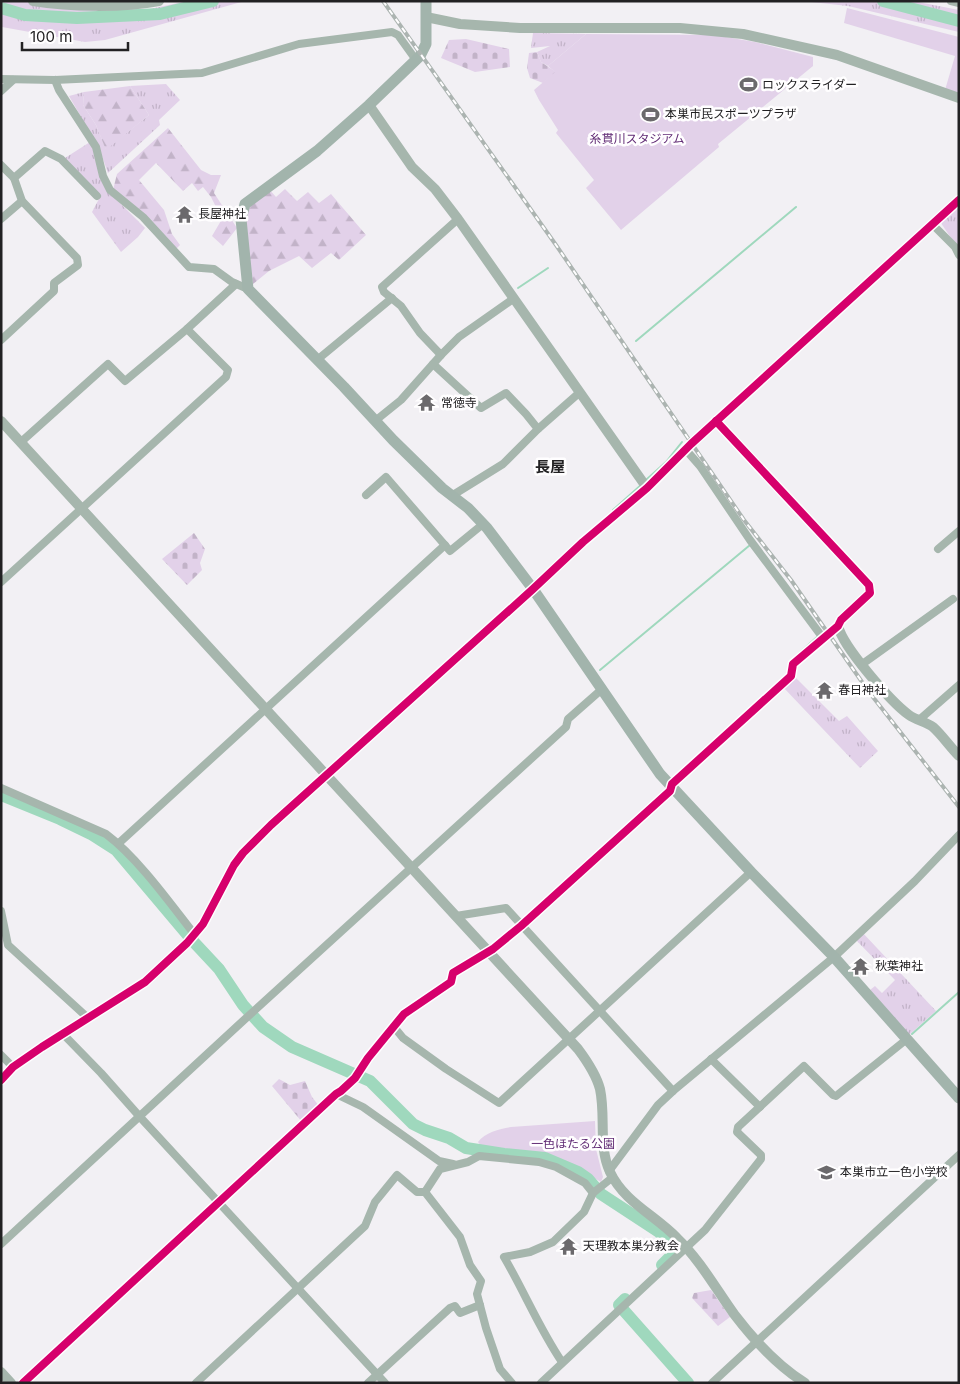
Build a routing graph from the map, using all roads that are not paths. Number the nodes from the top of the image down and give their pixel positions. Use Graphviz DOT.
graph roads {
  1 [pos="33,1"];
  2 [pos="159,1"];
  3 [pos="426,1"];
  4 [pos="950,1"];
  5 [pos="959,2"];
  6 [pos="426,17"];
  7 [pos="416,60"];
  8 [pos="1,79"];
  9 [pos="13,80"];
  10 [pos="55,80"];
  11 [pos="1,91"];
  12 [pos="959,98"];
  13 [pos="368,105"];
  14 [pos="1,165"];
  15 [pos="14,178"];
  16 [pos="97,196"];
  17 [pos="959,200"];
  18 [pos="22,201"];
  19 [pos="1,219"];
  20 [pos="458,219"];
  21 [pos="932,224"];
  22 [pos="957,247"];
  23 [pos="959,255"];
  24 [pos="236,284"];
  25 [pos="248,290"];
  26 [pos="392,298"];
  27 [pos="514,299"];
  28 [pos="187,328"];
  29 [pos="1,340"];
  30 [pos="441,355"];
  31 [pos="317,360"];
  32 [pos="432,364"];
  33 [pos="579,393"];
  34 [pos="1,421"];
  35 [pos="375,421"];
  36 [pos="716,421"];
  37 [pos="538,429"];
  38 [pos="21,442"];
  39 [pos="686,450"];
  40 [pos="647,488"];
  41 [pos="366,495"];
  42 [pos="452,495"];
  43 [pos="81,509"];
  44 [pos="483,524"];
  45 [pos="959,531"];
  46 [pos="445,545"];
  47 [pos="938,549"];
  48 [pos="1,582"];
  49 [pos="532,589"];
  50 [pos="953,599"];
  51 [pos="838,626"];
  52 [pos="823,638"];
  53 [pos="861,665"];
  54 [pos="959,685"];
  55 [pos="601,690"];
  56 [pos="266,709"];
  57 [pos="919,720"];
  58 [pos="959,756"];
  59 [pos="326,776"];
  60 [pos="671,787"];
  61 [pos="1,788"];
  62 [pos="959,835"];
  63 [pos="119,843"];
  64 [pos="412,868"];
  65 [pos="751,872"];
  66 [pos="1,911"];
  67 [pos="456,916"];
  68 [pos="521,926"];
  69 [pos="195,935"];
  70 [pos="5,947"];
  71 [pos="488,951"];
  72 [pos="834,957"];
  73 [pos="601,1012"];
  74 [pos="88,1018"];
  75 [pos="394,1028"];
  76 [pos="63,1034"];
  77 [pos="569,1038"];
  78 [pos="907,1039"];
  79 [pos="1,1055"];
  80 [pos="712,1059"];
  81 [pos="13,1067"];
  82 [pos="1,1080"];
  83 [pos="673,1091"];
  84 [pos="336,1094"];
  85 [pos="959,1098"];
  86 [pos="760,1107"];
  87 [pos="140,1117"];
  88 [pos="959,1155"];
  89 [pos="454,1164"];
  90 [pos="611,1174"];
  91 [pos="425,1192"];
  92 [pos="593,1194"];
  93 [pos="219,1201"];
  94 [pos="1,1244"];
  95 [pos="686,1247"];
  96 [pos="299,1288"];
  97 [pos="480,1305"];
  98 [pos="757,1342"];
  99 [pos="562,1362"];
  100 [pos="1,1372"];
  101 [pos="377,1374"];
  102 [pos="11,1383"];
  103 [pos="23,1383"];
  104 [pos="196,1383"];
  105 [pos="368,1383"];
  106 [pos="385,1383"];
  107 [pos="512,1383"];
  108 [pos="541,1383"];
  109 [pos="712,1383"];
  110 [pos="805,1383"];
  1 -- 2 [label="street"];
  3 -- 6 [label="main road"];
  4 -- 5 [label="street"];
  6 -- 7 [label="main road"];
  6 -- 12 [label="street"];
  7 -- 10 [label="street"];
  7 -- 13 [label="main road"];
  8 -- 9 [label="street"];
  9 -- 10 [label="street"];
  9 -- 11 [label="street"];
  10 -- 24 [label="street"];
  13 -- 20 [label="street"];
  13 -- 25 [label="main road"];
  14 -- 15 [label="street"];
  15 -- 16 [label="street"];
  15 -- 18 [label="street"];
  17 -- 21 [label="street"];
  18 -- 19 [label="street"];
  18 -- 29 [label="street"];
  20 -- 26 [label="street"];
  20 -- 27 [label="street"];
  21 -- 22 [label="street"];
  21 -- 36 [label="street"];
  22 -- 23 [label="street"];
  24 -- 25 [label="street"];
  24 -- 28 [label="street"];
  25 -- 31 [label="main road"];
  26 -- 30 [label="street"];
  26 -- 31 [label="street"];
  27 -- 30 [label="street"];
  27 -- 33 [label="street"];
  28 -- 38 [label="street"];
  28 -- 43 [label="street"];
  30 -- 32 [label="street"];
  31 -- 35 [label="main road"];
  32 -- 35 [label="street"];
  32 -- 37 [label="street"];
  33 -- 37 [label="street"];
  33 -- 40 [label="street"];
  34 -- 38 [label="street"];
  35 -- 42 [label="main road"];
  36 -- 39 [label="street"];
  36 -- 51 [label="street"];
  37 -- 42 [label="street"];
  38 -- 43 [label="street"];
  39 -- 40 [label="street"];
  39 -- 52 [label="street"];
  40 -- 49 [label="street"];
  41 -- 46 [label="street"];
  42 -- 44 [label="main road"];
  43 -- 48 [label="street"];
  43 -- 56 [label="street"];
  44 -- 46 [label="street"];
  44 -- 49 [label="main road"];
  45 -- 47 [label="street"];
  46 -- 56 [label="street"];
  49 -- 55 [label="main road"];
  49 -- 59 [label="street"];
  50 -- 53 [label="street"];
  51 -- 52 [label="street"];
  51 -- 53 [label="street"];
  52 -- 60 [label="street"];
  53 -- 57 [label="street"];
  54 -- 57 [label="street"];
  55 -- 60 [label="main road"];
  55 -- 64 [label="street"];
  56 -- 59 [label="street"];
  56 -- 63 [label="street"];
  57 -- 58 [label="street"];
  59 -- 64 [label="street"];
  59 -- 69 [label="street"];
  60 -- 65 [label="main road"];
  60 -- 68 [label="street"];
  61 -- 63 [label="street"];
  62 -- 72 [label="street"];
  63 -- 69 [label="street"];
  64 -- 67 [label="street"];
  64 -- 87 [label="street"];
  65 -- 72 [label="main road"];
  65 -- 73 [label="street"];
  66 -- 70 [label="street"];
  67 -- 68 [label="street"];
  67 -- 71 [label="street"];
  68 -- 71 [label="street"];
  68 -- 73 [label="street"];
  69 -- 74 [label="street"];
  70 -- 74 [label="street"];
  71 -- 75 [label="street"];
  71 -- 77 [label="street"];
  72 -- 78 [label="main road"];
  72 -- 80 [label="street"];
  73 -- 77 [label="street"];
  73 -- 83 [label="street"];
  74 -- 76 [label="street"];
  75 -- 77 [label="street"];
  75 -- 84 [label="street"];
  76 -- 81 [label="street"];
  76 -- 87 [label="street"];
  77 -- 90 [label="street"];
  78 -- 85 [label="main road"];
  78 -- 86 [label="street"];
  79 -- 81 [label="street"];
  80 -- 83 [label="street"];
  80 -- 86 [label="street"];
  81 -- 82 [label="street"];
  83 -- 90 [label="street"];
  84 -- 89 [label="street"];
  84 -- 93 [label="street"];
  86 -- 95 [label="street"];
  87 -- 93 [label="street"];
  87 -- 94 [label="street"];
  88 -- 98 [label="street"];
  89 -- 91 [label="street"];
  89 -- 92 [label="street"];
  90 -- 92 [label="street"];
  90 -- 95 [label="street"];
  91 -- 96 [label="street"];
  91 -- 97 [label="street"];
  92 -- 99 [label="street"];
  93 -- 96 [label="street"];
  93 -- 103 [label="street"];
  95 -- 98 [label="street"];
  95 -- 99 [label="street"];
  96 -- 101 [label="street"];
  96 -- 104 [label="street"];
  97 -- 101 [label="street"];
  97 -- 107 [label="street"];
  98 -- 109 [label="street"];
  98 -- 110 [label="street"];
  99 -- 108 [label="street"];
  100 -- 102 [label="street"];
  101 -- 105 [label="street"];
  101 -- 106 [label="street"];
}
